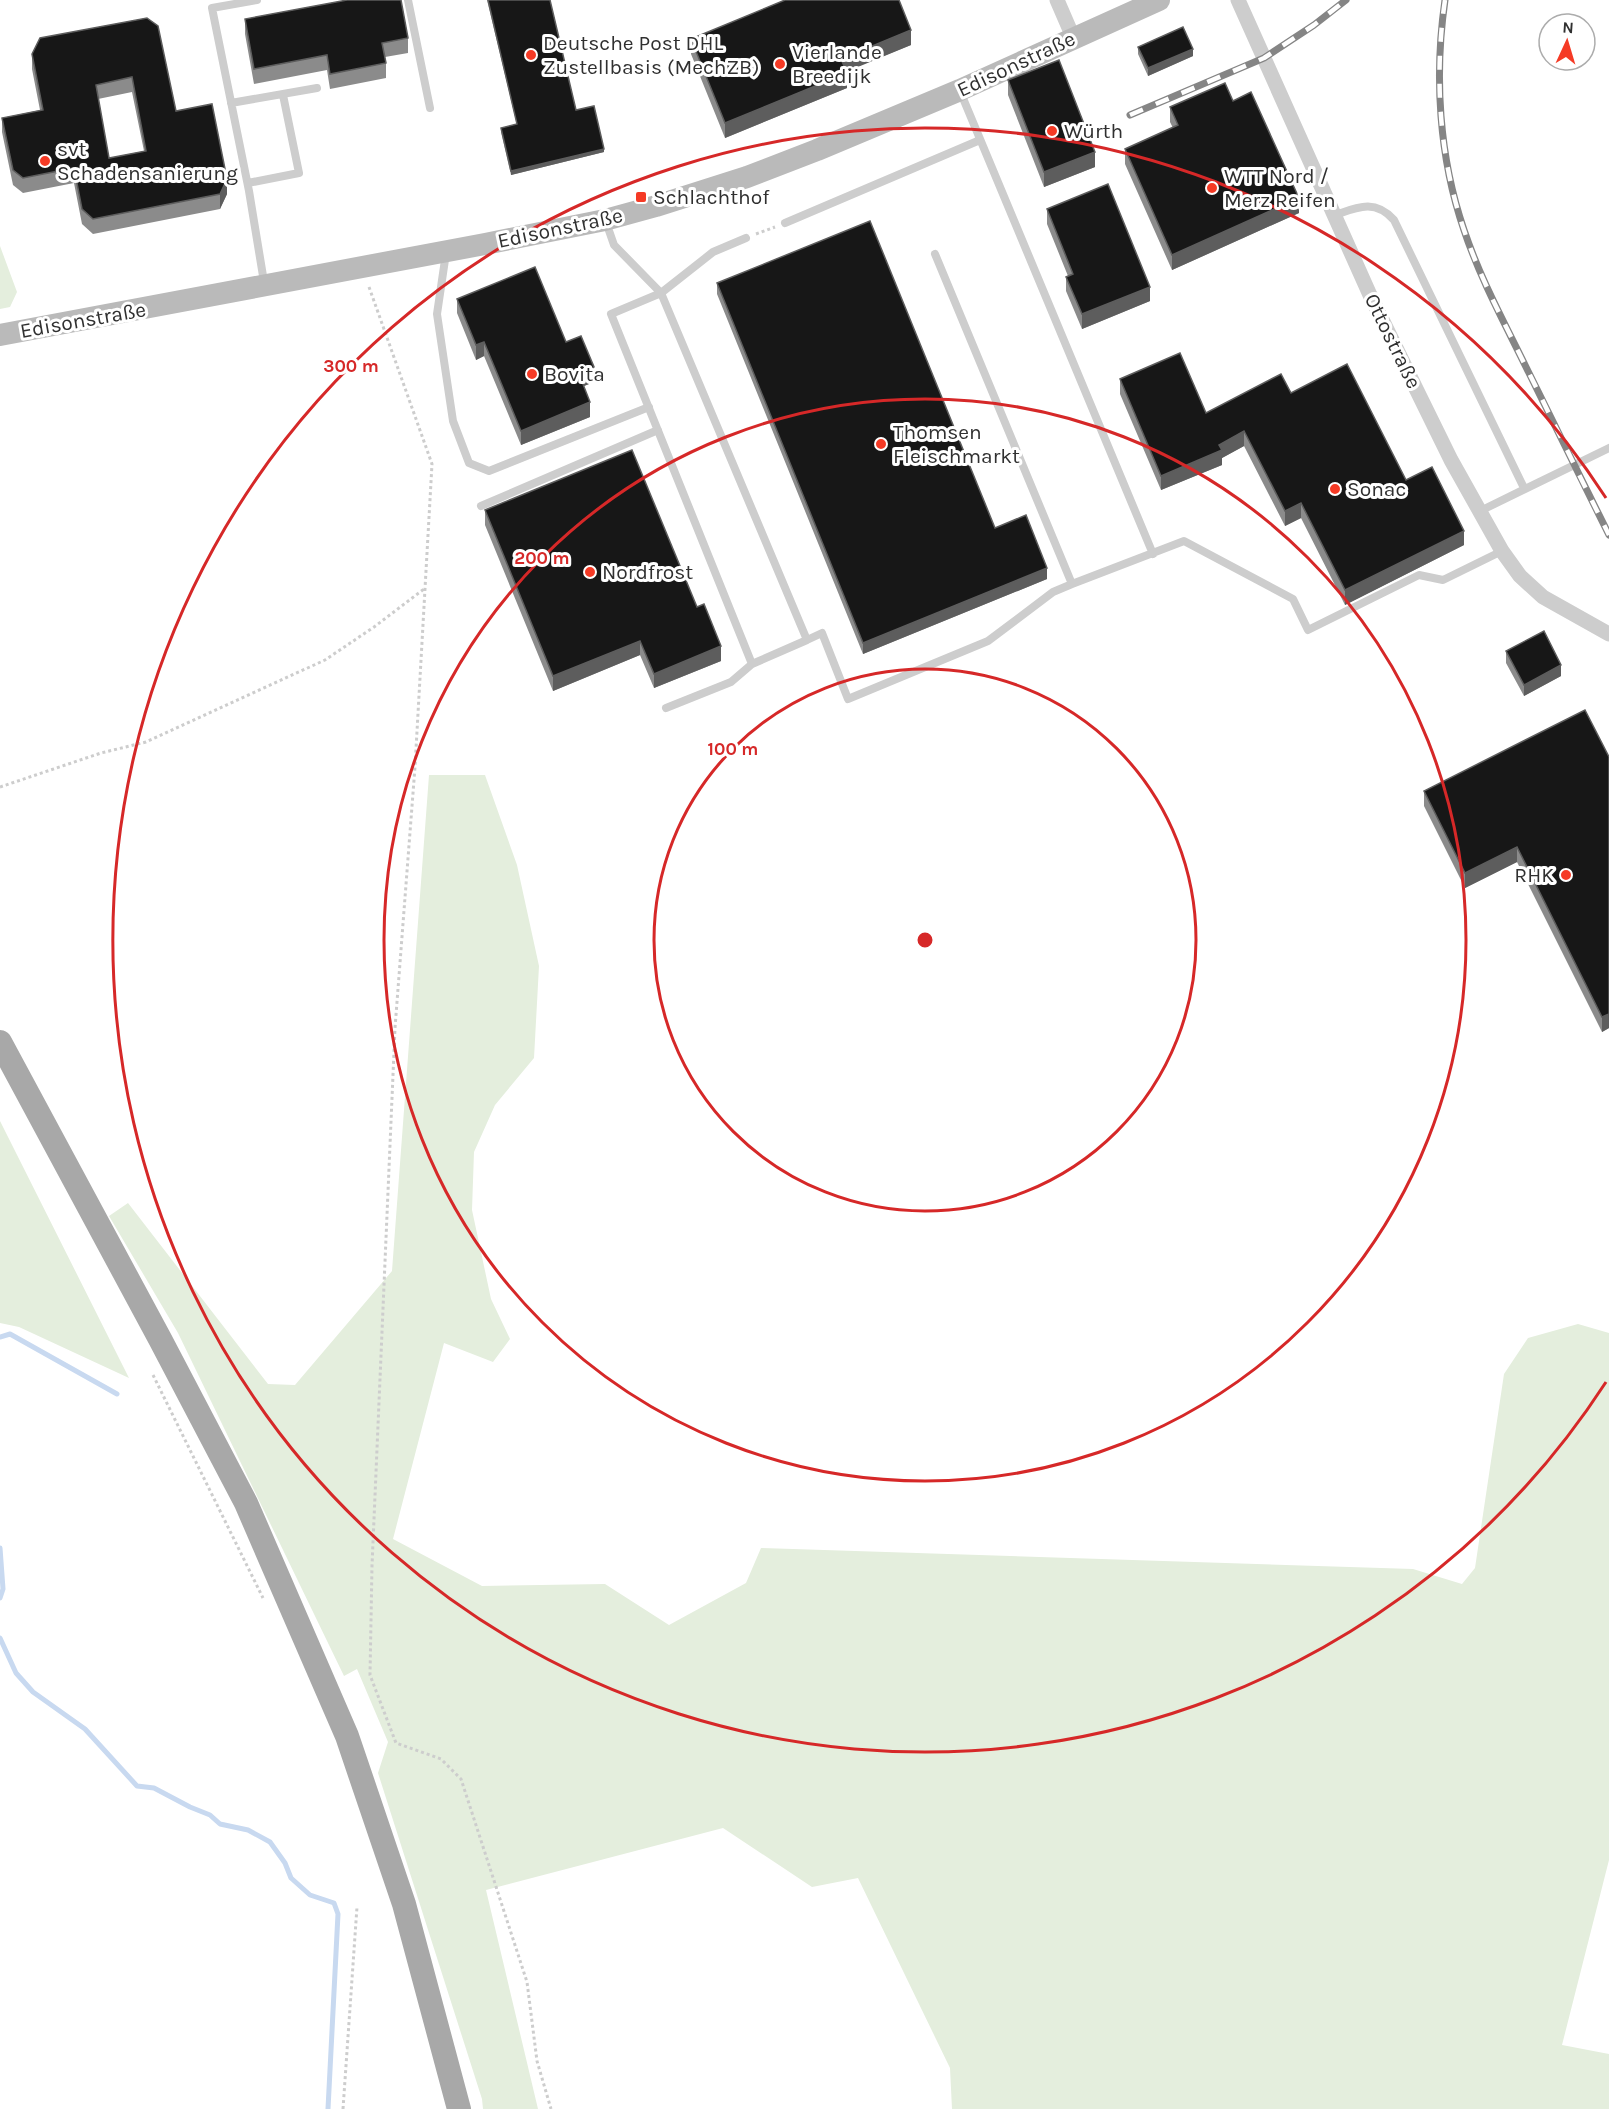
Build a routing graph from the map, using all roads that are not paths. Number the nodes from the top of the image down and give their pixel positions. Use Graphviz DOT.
graph roads {
  1 [pos="257,0"];
  2 [pos="408,0"];
  3 [pos="1057,0"];
  4 [pos="1159,0"];
  5 [pos="1238,0"];
  6 [pos="1073,37"];
  7 [pos="317,88"];
  8 [pos="960,90"];
  9 [pos="283,95"];
  10 [pos="231,103"];
  11 [pos="430,108"];
  12 [pos="980,140"];
  13 [pos="248,183"];
  14 [pos="1335,215"];
  15 [pos="605,220"];
  16 [pos="785,223"];
  17 [pos="746,238"];
  18 [pos="446,252"];
  19 [pos="935,254"];
  20 [pos="265,287"];
  21 [pos="661,294"];
  22 [pos="0,336"];
  23 [pos="649,407"];
  24 [pos="658,430"];
  25 [pos="1609,448"];
  26 [pos="1524,488"];
  27 [pos="481,506"];
  28 [pos="1480,511"];
  29 [pos="1502,551"];
  30 [pos="1153,554"];
  31 [pos="1072,584"];
  32 [pos="1609,634"];
  33 [pos="807,640"];
  34 [pos="752,664"];
  35 [pos="666,708"];
  36 [pos="0,1042"];
  37 [pos="459,2109"];
  1 -- 10 [label="lane"];
  2 -- 11 [label="lane"];
  3 -- 6 [label="street"];
  4 -- 6 [label="street, Edisonstraße"];
  5 -- 14 [label="street, Ottostraße"];
  6 -- 8 [label="street, Edisonstraße"];
  7 -- 9 [label="lane"];
  8 -- 12 [label="lane"];
  8 -- 15 [label="street, Edisonstraße"];
  9 -- 10 [label="lane"];
  9 -- 13 [label="lane"];
  10 -- 13 [label="lane"];
  12 -- 16 [label="lane"];
  12 -- 30 [label="lane"];
  13 -- 20 [label="lane"];
  14 -- 26 [label="lane"];
  14 -- 28 [label="street, Ottostraße"];
  15 -- 18 [label="street, Edisonstraße"];
  15 -- 21 [label="lane"];
  17 -- 21 [label="lane"];
  18 -- 20 [label="street, Edisonstraße"];
  18 -- 23 [label="lane"];
  19 -- 31 [label="lane"];
  20 -- 22 [label="street, Edisonstraße"];
  21 -- 23 [label="lane"];
  21 -- 33 [label="lane"];
  23 -- 24 [label="lane"];
  24 -- 27 [label="lane"];
  24 -- 34 [label="lane"];
  25 -- 26 [label="lane"];
  26 -- 28 [label="lane"];
  28 -- 29 [label="street, Ottostraße"];
  29 -- 30 [label="lane"];
  29 -- 32 [label="street, Ottostraße"];
  30 -- 31 [label="lane"];
  31 -- 33 [label="lane"];
  33 -- 34 [label="lane"];
  34 -- 35 [label="lane"];
  36 -- 37 [label="main road"];
}
